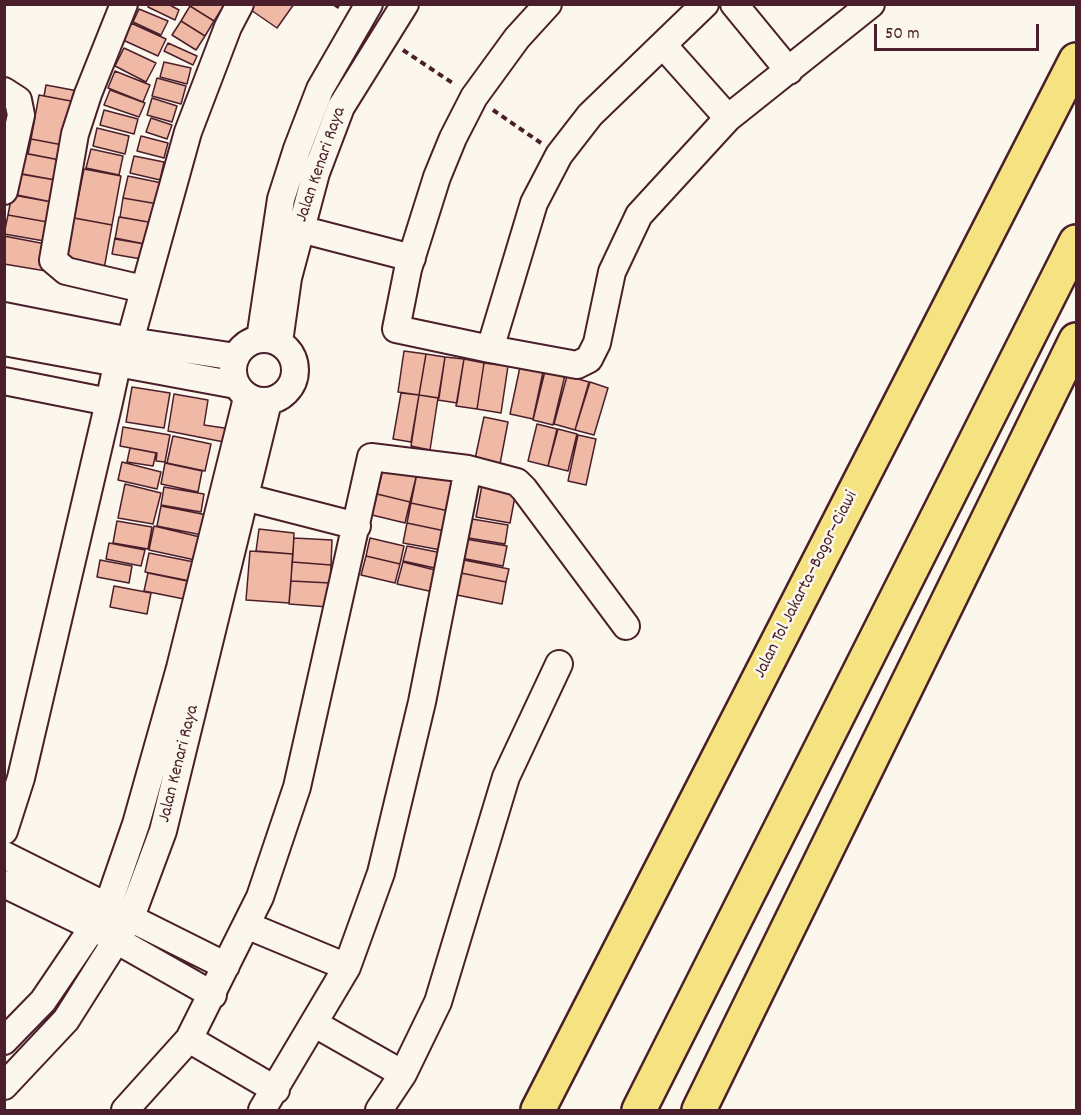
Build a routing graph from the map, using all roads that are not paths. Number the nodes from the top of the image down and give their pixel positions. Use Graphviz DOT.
graph roads {
  1 [pos="124,4"];
  2 [pos="240,4"];
  3 [pos="369,4"];
  4 [pos="405,4"];
  5 [pos="548,4"];
  6 [pos="734,4"];
  7 [pos="872,4"];
  8 [pos="701,6"];
  9 [pos="663,45"];
  10 [pos="1077,60"];
  11 [pos="789,71"];
  12 [pos="4,91"];
  13 [pos="728,118"];
  14 [pos="4,191"];
  15 [pos="300,229"];
  16 [pos="1077,242"];
  17 [pos="412,258"];
  18 [pos="143,289"];
  19 [pos="4,316"];
  20 [pos="270,340"];
  21 [pos="1077,340"];
  22 [pos="130,341"];
  23 [pos="4,342"];
  24 [pos="490,349"];
  25 [pos="236,357"];
  26 [pos="117,365"];
  27 [pos="4,381"];
  28 [pos="251,395"];
  29 [pos="109,402"];
  30 [pos="468,469"];
  31 [pos="244,497"];
  32 [pos="357,526"];
  33 [pos="626,626"];
  34 [pos="559,664"];
  35 [pos="13,776"];
  36 [pos="4,831"];
  37 [pos="4,855"];
  38 [pos="4,884"];
  39 [pos="108,905"];
  40 [pos="131,916"];
  41 [pos="246,925"];
  42 [pos="93,927"];
  43 [pos="118,941"];
  44 [pos="226,966"];
  45 [pos="347,967"];
  46 [pos="213,995"];
  47 [pos="315,1024"];
  48 [pos="189,1039"];
  49 [pos="4,1041"];
  50 [pos="403,1074"];
  51 [pos="4,1086"];
  52 [pos="269,1100"];
  53 [pos="125,1110"];
  54 [pos="379,1110"];
  55 [pos="538,1110"];
  56 [pos="639,1110"];
  57 [pos="699,1110"];
  1 -- 18 [label="street"];
  2 -- 18 [label="street"];
  3 -- 20 [label="street, Jalan Kenari Raya"];
  4 -- 15 [label="street, Jalan Kenari Raya"];
  5 -- 17 [label="street"];
  6 -- 11 [label="street"];
  7 -- 11 [label="street"];
  8 -- 9 [label="street"];
  9 -- 13 [label="street"];
  9 -- 24 [label="street"];
  10 -- 55 [label="highway, Jalan Tol Jakarta–Bogor–Ciawi"];
  11 -- 13 [label="street"];
  12 -- 14 [label="street"];
  13 -- 24 [label="street"];
  15 -- 17 [label="street"];
  15 -- 20 [label="street, Jalan Kenari Raya"];
  16 -- 56 [label="highway"];
  17 -- 24 [label="street"];
  18 -- 22 [label="street"];
  19 -- 22 [label="street"];
  20 -- 25 [label="street"];
  20 -- 28 [label="street"];
  21 -- 57 [label="highway"];
  22 -- 25 [label="street"];
  23 -- 26 [label="street"];
  25 -- 28 [label="street"];
  26 -- 28 [label="street"];
  26 -- 29 [label="street"];
  27 -- 29 [label="street"];
  28 -- 31 [label="street, Jalan Kenari Raya"];
  28 -- 39 [label="street, Jalan Kenari Raya"];
  29 -- 35 [label="street"];
  30 -- 32 [label="street"];
  30 -- 33 [label="street"];
  30 -- 45 [label="street"];
  31 -- 32 [label="street"];
  31 -- 40 [label="street, Jalan Kenari Raya"];
  32 -- 41 [label="street"];
  34 -- 50 [label="street"];
  35 -- 36 [label="street"];
  37 -- 39 [label="street"];
  38 -- 42 [label="street"];
  39 -- 40 [label="street"];
  39 -- 42 [label="street, Jalan Kenari Raya"];
  40 -- 43 [label="street, Jalan Kenari Raya"];
  40 -- 44 [label="street"];
  41 -- 44 [label="street"];
  41 -- 45 [label="street"];
  42 -- 43 [label="street"];
  42 -- 49 [label="street, Jalan Kenari Raya"];
  43 -- 46 [label="street"];
  43 -- 51 [label="street, Jalan Kenari Raya"];
  44 -- 46 [label="street"];
  45 -- 47 [label="street"];
  46 -- 48 [label="street"];
  47 -- 50 [label="street"];
  47 -- 52 [label="street"];
  48 -- 52 [label="street"];
  48 -- 53 [label="street"];
  50 -- 54 [label="street"];
}
